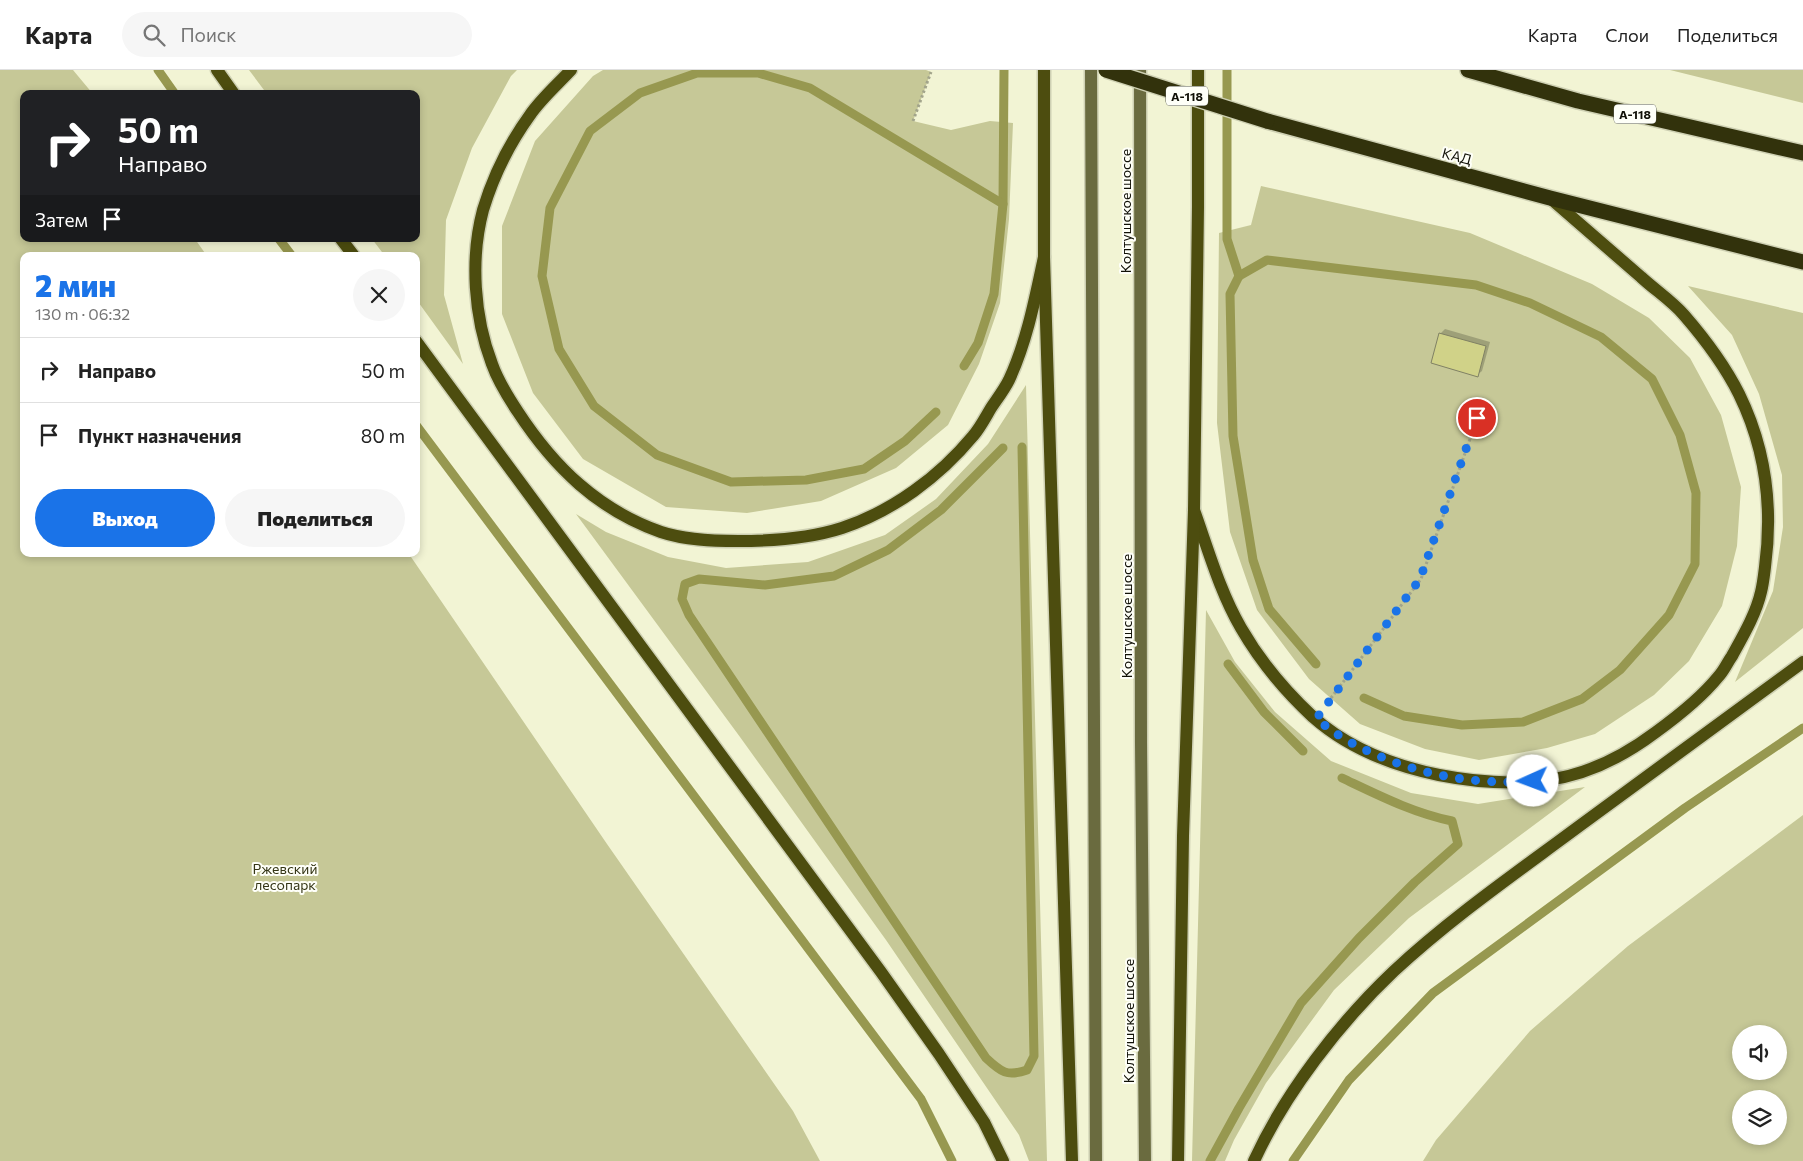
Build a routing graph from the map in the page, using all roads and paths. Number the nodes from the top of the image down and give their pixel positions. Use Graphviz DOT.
graph roads {
  1 [pos="216,70"];
  2 [pos="571,70"];
  3 [pos="1044,70"];
  4 [pos="1091,70"];
  5 [pos="1106,70"];
  6 [pos="1140,70"];
  7 [pos="1198,70"];
  8 [pos="1468,70"];
  9 [pos="931,72"];
  10 [pos="231,90"];
  11 [pos="913,121"];
  12 [pos="1803,153"];
  13 [pos="1550,198"];
  14 [pos="343,242"];
  15 [pos="351,252"];
  16 [pos="1044,257"];
  17 [pos="1803,262"];
  18 [pos="420,346"];
  19 [pos="1477,418"];
  20 [pos="1194,510"];
  21 [pos="1803,662"];
  22 [pos="1316,719"];
  23 [pos="1003,1161"];
  24 [pos="1072,1161"];
  25 [pos="1096,1161"];
  26 [pos="1145,1161"];
  27 [pos="1178,1161"];
  28 [pos="1254,1161"];
  1 -- 10 [label="main road"];
  2 -- 16 [label="main road"];
  3 -- 16 [label="main road"];
  4 -- 25 [label="main road"];
  5 -- 13 [label="highway, КАД / А-118, bridge"];
  6 -- 26 [label="main road, Колтушское шоссе"];
  7 -- 20 [label="main road"];
  8 -- 12 [label="highway, А-118"];
  9 -- 11 [label="path"];
  13 -- 17 [label="highway, КАД / А-118"];
  13 -- 22 [label="main road"];
  14 -- 15 [label="main road"];
  16 -- 24 [label="main road"];
  18 -- 23 [label="main road"];
  19 -- 22 [label="path"];
  20 -- 22 [label="main road"];
  20 -- 27 [label="main road"];
  21 -- 28 [label="main road"];
}
